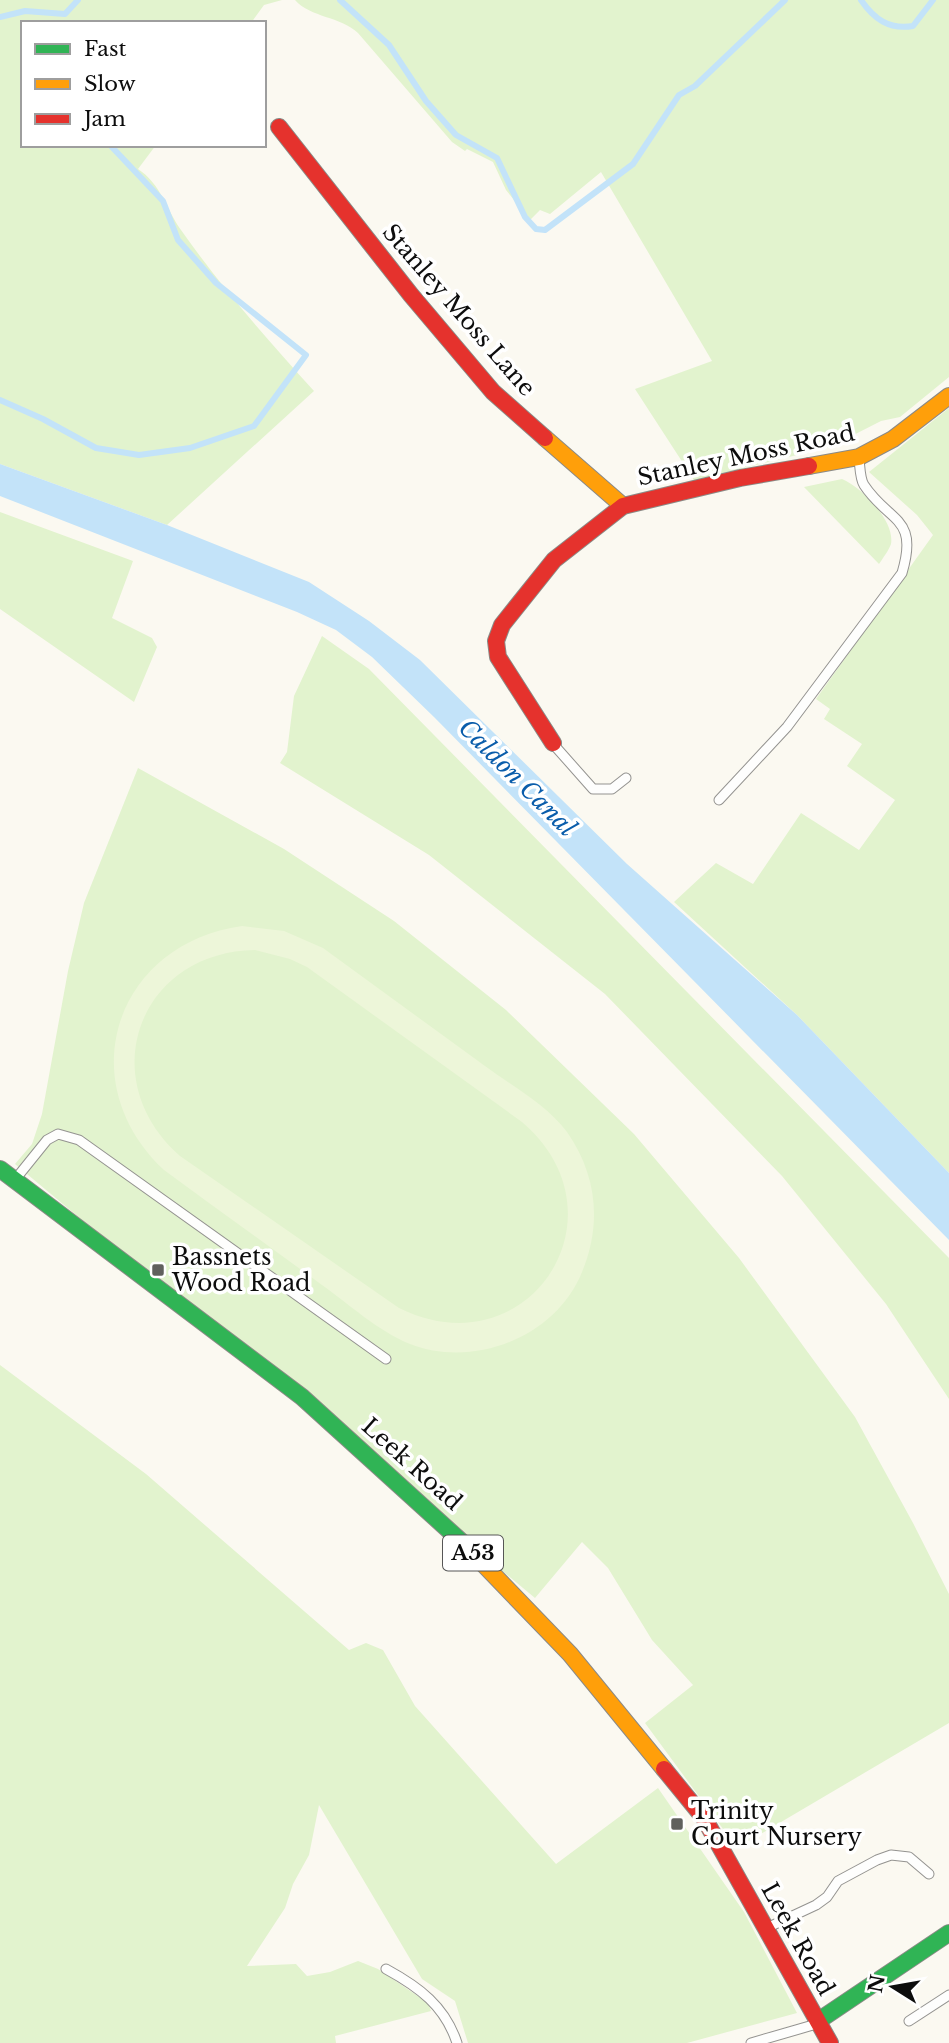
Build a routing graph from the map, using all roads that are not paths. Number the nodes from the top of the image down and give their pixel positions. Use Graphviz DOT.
graph roads {
  1 [pos="279,127"];
  2 [pos="949,396"];
  3 [pos="859,457"];
  4 [pos="623,506"];
  5 [pos="553,743"];
  6 [pos="626,778"];
  7 [pos="719,800"];
  8 [pos="0,1169"];
  9 [pos="15,1180"];
  10 [pos="386,1359"];
  11 [pos="929,1874"];
  12 [pos="766,1928"];
  13 [pos="949,1933"];
  14 [pos="386,1969"];
  15 [pos="949,1995"];
  16 [pos="909,2021"];
  17 [pos="819,2022"];
  18 [pos="457,2043"];
  19 [pos="751,2043"];
  20 [pos="830,2043"];
  1 -- 4 [label="main road, Stanley Moss Lane"];
  2 -- 3 [label="main road, Stanley Moss Road"];
  3 -- 4 [label="main road, Stanley Moss Road"];
  3 -- 7 [label="lane"];
  4 -- 5 [label="main road, Stanley Moss Road"];
  5 -- 6 [label="lane"];
  8 -- 9 [label="main road, Leek Road / A53"];
  9 -- 10 [label="lane"];
  9 -- 12 [label="main road, Leek Road / A53"];
  11 -- 12 [label="lane"];
  12 -- 17 [label="main road, Leek Road / A53"];
  13 -- 17 [label="main road"];
  14 -- 18 [label="lane"];
  15 -- 16 [label="lane"];
  17 -- 19 [label="lane"];
  17 -- 20 [label="main road, Leek Road / A53"];
}
